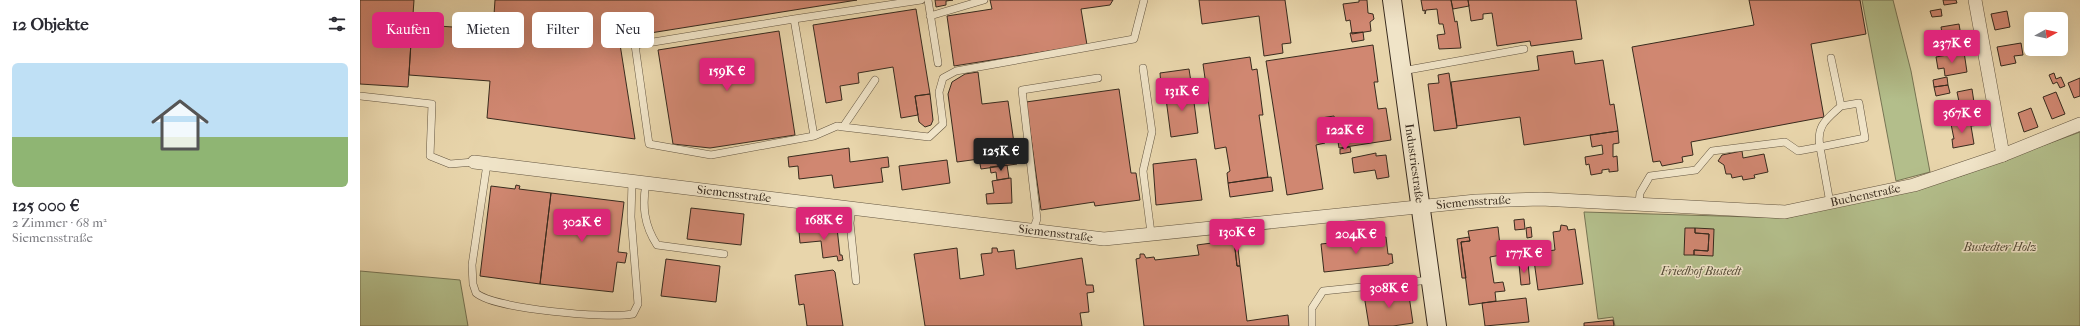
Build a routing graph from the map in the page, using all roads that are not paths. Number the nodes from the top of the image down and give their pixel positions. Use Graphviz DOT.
graph roads {
  1 [pos="921,0"];
  2 [pos="928,0"];
  3 [pos="984,0"];
  4 [pos="1144,0"];
  5 [pos="1392,0"];
  6 [pos="1975,0"];
  7 [pos="930,16"];
  8 [pos="794,19"];
  9 [pos="1524,49"];
  10 [pos="1831,58"];
  11 [pos="938,63"];
  12 [pos="1142,68"];
  13 [pos="1402,71"];
  14 [pos="1098,78"];
  15 [pos="875,80"];
  16 [pos="360,96"];
  17 [pos="1841,106"];
  18 [pos="2080,124"];
  19 [pos="844,127"];
  20 [pos="814,136"];
  21 [pos="1820,147"];
  22 [pos="2003,155"];
  23 [pos="480,163"];
  24 [pos="632,181"];
  25 [pos="646,183"];
  26 [pos="1640,203"];
  27 [pos="1830,203"];
  28 [pos="1420,207"];
  29 [pos="852,208"];
  30 [pos="1033,230"];
  31 [pos="1151,233"];
  32 [pos="724,254"];
  33 [pos="1431,280"];
  34 [pos="856,281"];
  35 [pos="1312,326"];
  36 [pos="1437,326"];
  1 -- 8 [label="lane"];
  2 -- 7 [label="lane"];
  3 -- 7 [label="lane"];
  4 -- 19 [label="lane"];
  5 -- 13 [label="street, Industriestraße"];
  6 -- 22 [label="street"];
  7 -- 11 [label="lane"];
  8 -- 20 [label="lane"];
  8 -- 20 [label="lane"];
  9 -- 13 [label="lane"];
  10 -- 17 [label="lane"];
  12 -- 31 [label="lane"];
  13 -- 28 [label="street, Industriestraße"];
  14 -- 30 [label="lane"];
  15 -- 19 [label="lane"];
  16 -- 23 [label="lane"];
  17 -- 21 [label="lane"];
  17 -- 21 [label="lane"];
  18 -- 22 [label="street, Buchenstraße"];
  19 -- 20 [label="lane"];
  21 -- 26 [label="lane"];
  21 -- 27 [label="lane"];
  22 -- 27 [label="street, Buchenstraße"];
  23 -- 24 [label="street, Siemensstraße"];
  23 -- 24 [label="lane"];
  24 -- 25 [label="street, Siemensstraße"];
  25 -- 29 [label="street, Siemensstraße"];
  25 -- 32 [label="lane"];
  26 -- 27 [label="street, Buchenstraße"];
  26 -- 28 [label="street, Siemensstraße"];
  28 -- 31 [label="street, Siemensstraße"];
  28 -- 33 [label="street, Industriestraße"];
  29 -- 30 [label="street, Siemensstraße"];
  29 -- 34 [label="lane"];
  30 -- 31 [label="street, Siemensstraße"];
  33 -- 35 [label="lane"];
  33 -- 36 [label="street, Industriestraße"];
}
